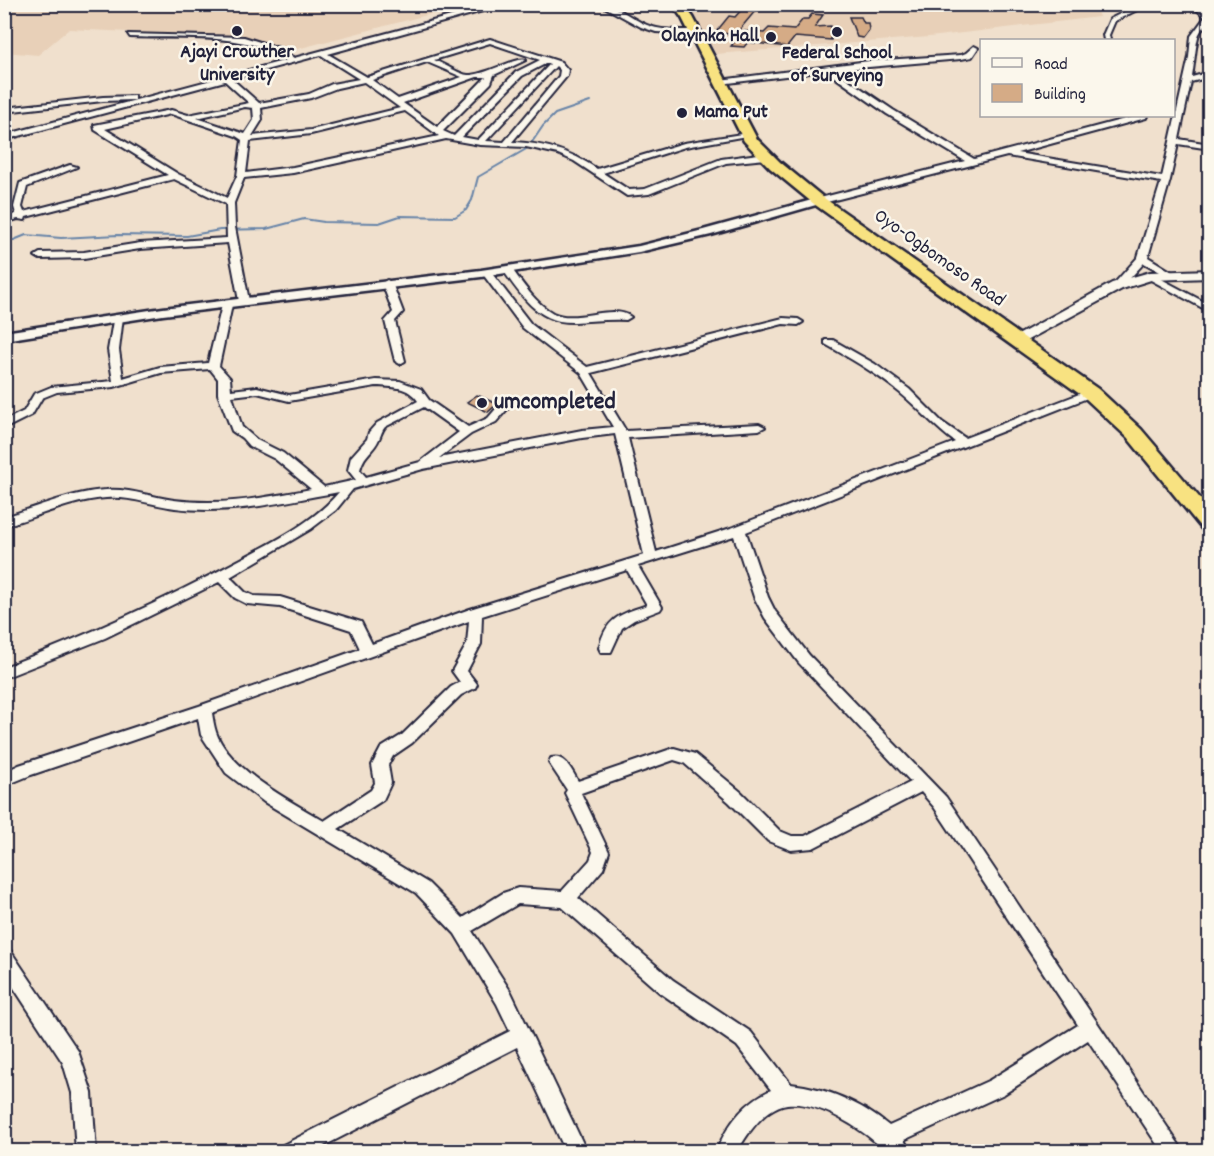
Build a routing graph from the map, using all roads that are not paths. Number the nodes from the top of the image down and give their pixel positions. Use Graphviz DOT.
graph roads {
  1 [pos="505,4"];
  2 [pos="602,4"];
  3 [pos="677,4"];
  4 [pos="1146,4"];
  5 [pos="1192,4"];
  6 [pos="695,32"];
  7 [pos="130,35"];
  8 [pos="1107,39"];
  9 [pos="974,48"];
  10 [pos="322,53"];
  11 [pos="428,60"];
  12 [pos="522,60"];
  13 [pos="293,61"];
  14 [pos="551,62"];
  15 [pos="828,69"];
  16 [pos="491,74"];
  17 [pos="1209,74"];
  18 [pos="469,78"];
  19 [pos="227,79"];
  20 [pos="365,79"];
  21 [pos="1188,81"];
  22 [pos="720,82"];
  23 [pos="146,100"];
  24 [pos="398,102"];
  25 [pos="256,106"];
  26 [pos="1176,106"];
  27 [pos="4,110"];
  28 [pos="405,110"];
  29 [pos="90,115"];
  30 [pos="189,117"];
  31 [pos="1139,117"];
  32 [pos="98,128"];
  33 [pos="437,132"];
  34 [pos="748,135"];
  35 [pos="4,138"];
  36 [pos="451,138"];
  37 [pos="246,139"];
  38 [pos="1175,141"];
  39 [pos="480,142"];
  40 [pos="506,145"];
  41 [pos="1209,147"];
  42 [pos="1005,154"];
  43 [pos="766,156"];
  44 [pos="972,162"];
  45 [pos="73,167"];
  46 [pos="596,172"];
  47 [pos="175,176"];
  48 [pos="241,176"];
  49 [pos="1166,180"];
  50 [pos="819,201"];
  51 [pos="230,203"];
  52 [pos="22,218"];
  53 [pos="4,220"];
  54 [pos="231,233"];
  55 [pos="40,256"];
  56 [pos="1143,258"];
  57 [pos="508,270"];
  58 [pos="487,273"];
  59 [pos="1209,274"];
  60 [pos="1172,275"];
  61 [pos="1150,276"];
  62 [pos="387,283"];
  63 [pos="1117,286"];
  64 [pos="244,301"];
  65 [pos="226,305"];
  66 [pos="1209,309"];
  67 [pos="626,316"];
  68 [pos="118,317"];
  69 [pos="798,322"];
  70 [pos="4,336"];
  71 [pos="1017,340"];
  72 [pos="829,342"];
  73 [pos="400,361"];
  74 [pos="213,366"];
  75 [pos="585,371"];
  76 [pos="119,383"];
  77 [pos="224,393"];
  78 [pos="1091,393"];
  79 [pos="425,402"];
  80 [pos="504,406"];
  81 [pos="4,426"];
  82 [pos="759,427"];
  83 [pos="467,432"];
  84 [pos="621,433"];
  85 [pos="963,442"];
  86 [pos="422,465"];
  87 [pos="363,481"];
  88 [pos="349,486"];
  89 [pos="321,491"];
  90 [pos="4,522"];
  91 [pos="1209,524"];
  92 [pos="739,530"];
  93 [pos="651,559"];
  94 [pos="632,566"];
  95 [pos="221,576"];
  96 [pos="475,613"];
  97 [pos="606,648"];
  98 [pos="368,650"];
  99 [pos="4,674"];
  100 [pos="204,710"];
  101 [pos="557,763"];
  102 [pos="4,780"];
  103 [pos="924,783"];
  104 [pos="575,789"];
  105 [pos="324,830"];
  106 [pos="566,899"];
  107 [pos="461,928"];
  108 [pos="4,956"];
  109 [pos="1091,1028"];
  110 [pos="521,1035"];
  111 [pos="786,1094"];
  112 [pos="895,1144"];
  113 [pos="86,1152"];
  114 [pos="290,1152"];
  115 [pos="577,1152"];
  116 [pos="726,1152"];
  117 [pos="1174,1152"];
  1 -- 10 [label="street"];
  2 -- 6 [label="street"];
  3 -- 6 [label="highway, Oyo-Ogbomoso Road"];
  4 -- 8 [label="street"];
  5 -- 21 [label="street"];
  6 -- 22 [label="highway, Oyo-Ogbomoso Road"];
  7 -- 13 [label="street"];
  9 -- 15 [label="street"];
  10 -- 13 [label="street"];
  10 -- 20 [label="street"];
  11 -- 14 [label="street"];
  11 -- 18 [label="street"];
  11 -- 20 [label="street"];
  12 -- 16 [label="street"];
  13 -- 19 [label="street"];
  14 -- 36 [label="street"];
  14 -- 39 [label="street"];
  14 -- 40 [label="street"];
  15 -- 22 [label="street"];
  15 -- 44 [label="street"];
  16 -- 18 [label="street"];
  16 -- 33 [label="street"];
  17 -- 21 [label="street"];
  18 -- 24 [label="street"];
  19 -- 23 [label="street"];
  19 -- 25 [label="street"];
  20 -- 24 [label="street"];
  20 -- 25 [label="street"];
  21 -- 26 [label="street"];
  22 -- 34 [label="highway, Oyo-Ogbomoso Road"];
  23 -- 27 [label="street"];
  23 -- 29 [label="street"];
  24 -- 28 [label="street"];
  25 -- 30 [label="street"];
  25 -- 37 [label="street"];
  26 -- 38 [label="street"];
  28 -- 33 [label="street"];
  28 -- 37 [label="street"];
  29 -- 32 [label="street"];
  29 -- 35 [label="street"];
  30 -- 32 [label="street"];
  30 -- 37 [label="street"];
  31 -- 42 [label="street"];
  32 -- 47 [label="street"];
  33 -- 36 [label="street"];
  34 -- 43 [label="highway, Oyo-Ogbomoso Road"];
  34 -- 46 [label="street"];
  36 -- 39 [label="street"];
  36 -- 48 [label="street"];
  37 -- 48 [label="street"];
  38 -- 41 [label="street"];
  38 -- 49 [label="street"];
  39 -- 40 [label="street"];
  40 -- 46 [label="street"];
  42 -- 44 [label="street"];
  42 -- 49 [label="street"];
  43 -- 46 [label="street"];
  43 -- 50 [label="highway, Oyo-Ogbomoso Road"];
  44 -- 50 [label="street"];
  45 -- 52 [label="street"];
  47 -- 51 [label="street"];
  47 -- 52 [label="street"];
  48 -- 51 [label="street"];
  49 -- 56 [label="street"];
  50 -- 57 [label="street"];
  50 -- 71 [label="highway, Oyo-Ogbomoso Road"];
  51 -- 54 [label="street"];
  52 -- 53 [label="street"];
  54 -- 55 [label="street"];
  54 -- 64 [label="street"];
  56 -- 60 [label="street"];
  56 -- 63 [label="street"];
  57 -- 58 [label="street"];
  57 -- 67 [label="street"];
  58 -- 62 [label="street"];
  58 -- 75 [label="street"];
  59 -- 60 [label="main road"];
  60 -- 61 [label="main road"];
  61 -- 63 [label="main road"];
  61 -- 66 [label="street"];
  62 -- 64 [label="street"];
  62 -- 73 [label="street"];
  63 -- 71 [label="main road"];
  64 -- 65 [label="street"];
  65 -- 68 [label="street"];
  65 -- 74 [label="street"];
  68 -- 70 [label="street"];
  68 -- 76 [label="street"];
  69 -- 75 [label="street"];
  71 -- 78 [label="highway, Oyo-Ogbomoso Road"];
  72 -- 85 [label="street"];
  74 -- 76 [label="street"];
  74 -- 77 [label="street"];
  75 -- 84 [label="street"];
  76 -- 81 [label="street"];
  77 -- 79 [label="street"];
  77 -- 89 [label="street"];
  78 -- 85 [label="street"];
  78 -- 91 [label="highway, Oyo-Ogbomoso Road"];
  79 -- 83 [label="street"];
  79 -- 87 [label="street"];
  80 -- 83 [label="street"];
  82 -- 84 [label="street"];
  83 -- 86 [label="street"];
  84 -- 86 [label="street"];
  84 -- 93 [label="street"];
  85 -- 92 [label="street"];
  86 -- 87 [label="street"];
  87 -- 88 [label="street"];
  88 -- 89 [label="street"];
  88 -- 95 [label="street"];
  89 -- 90 [label="street"];
  92 -- 93 [label="street"];
  92 -- 103 [label="street"];
  93 -- 94 [label="street"];
  94 -- 96 [label="street"];
  94 -- 97 [label="street"];
  95 -- 98 [label="street"];
  95 -- 99 [label="street"];
  96 -- 98 [label="street"];
  96 -- 105 [label="street"];
  98 -- 100 [label="street"];
  100 -- 102 [label="street"];
  100 -- 105 [label="street"];
  101 -- 104 [label="street"];
  103 -- 104 [label="street"];
  103 -- 109 [label="street"];
  104 -- 106 [label="street"];
  105 -- 107 [label="street"];
  106 -- 107 [label="street"];
  106 -- 111 [label="street"];
  107 -- 110 [label="street"];
  108 -- 113 [label="street"];
  109 -- 112 [label="street"];
  109 -- 117 [label="street"];
  110 -- 114 [label="street"];
  110 -- 115 [label="street"];
  111 -- 112 [label="street"];
  111 -- 116 [label="street"];
}
